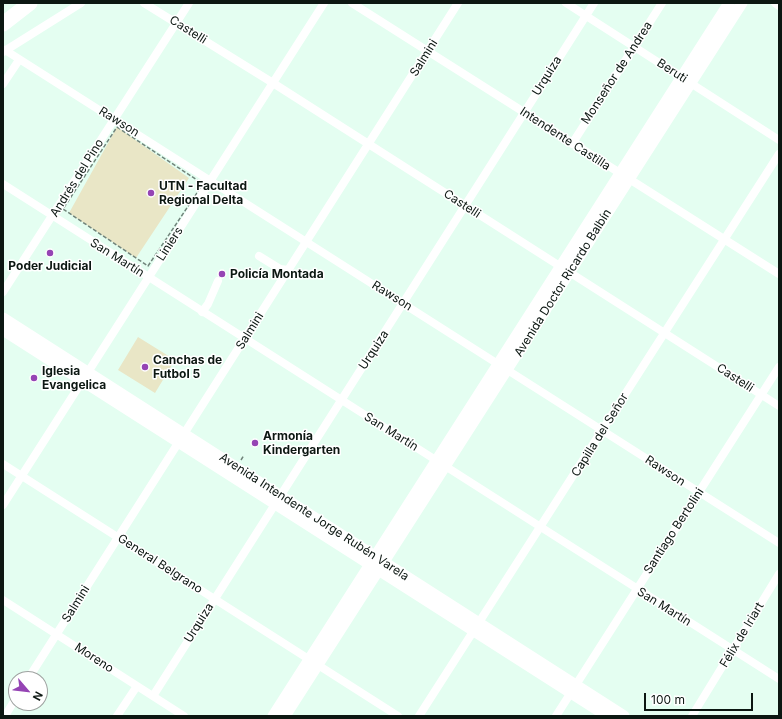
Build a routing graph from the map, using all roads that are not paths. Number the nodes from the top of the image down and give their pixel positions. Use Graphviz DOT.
graph roads {
  1 [pos="23,3"];
  2 [pos="30,3"];
  3 [pos="81,3"];
  4 [pos="144,3"];
  5 [pos="189,3"];
  6 [pos="324,3"];
  7 [pos="352,3"];
  8 [pos="458,3"];
  9 [pos="566,3"];
  10 [pos="594,3"];
  11 [pos="662,3"];
  12 [pos="729,3"];
  13 [pos="742,3"];
  14 [pos="775,3"];
  15 [pos="779,6"];
  16 [pos="3,16"];
  17 [pos="586,16"];
  18 [pos="176,23"];
  19 [pos="3,24"];
  20 [pos="634,47"];
  21 [pos="4,51"];
  22 [pos="428,51"];
  23 [pos="19,60"];
  24 [pos="686,80"];
  25 [pos="274,83"];
  26 [pos="3,84"];
  27 [pos="524,113"];
  28 [pos="115,120"];
  29 [pos="779,140"];
  30 [pos="369,144"];
  31 [pos="572,144"];
  32 [pos="779,154"];
  33 [pos="624,176"];
  34 [pos="211,181"];
  35 [pos="3,184"];
  36 [pos="465,206"];
  37 [pos="53,217"];
  38 [pos="724,240"];
  39 [pos="306,242"];
  40 [pos="258,256"];
  41 [pos="565,269"];
  42 [pos="289,270"];
  43 [pos="779,274"];
  44 [pos="148,277"];
  45 [pos="218,281"];
  46 [pos="3,290"];
  47 [pos="403,303"];
  48 [pos="202,312"];
  49 [pos="3,318"];
  50 [pos="3,330"];
  51 [pos="664,333"];
  52 [pos="244,339"];
  53 [pos="498,364"];
  54 [pos="779,367"];
  55 [pos="508,370"];
  56 [pos="85,376"];
  57 [pos="761,395"];
  58 [pos="341,401"];
  59 [pos="779,406"];
  60 [pos="602,430"];
  61 [pos="182,438"];
  62 [pos="3,464"];
  63 [pos="440,464"];
  64 [pos="21,476"];
  65 [pos="699,492"];
  66 [pos="277,499"];
  67 [pos="3,505"];
  68 [pos="541,527"];
  69 [pos="118,538"];
  70 [pos="779,543"];
  71 [pos="377,563"];
  72 [pos="779,574"];
  73 [pos="636,590"];
  74 [pos="214,599"];
  75 [pos="3,600"];
  76 [pos="477,627"];
  77 [pos="57,634"];
  78 [pos="734,650"];
  79 [pos="314,662"];
  80 [pos="33,671"];
  81 [pos="779,679"];
  82 [pos="137,686"];
  83 [pos="573,689"];
  84 [pos="153,696"];
  85 [pos="117,716"];
  86 [pos="184,716"];
  87 [pos="273,716"];
  88 [pos="285,716"];
  89 [pos="398,716"];
  90 [pos="420,716"];
  91 [pos="556,716"];
  92 [pos="607,716"];
  93 [pos="624,716"];
  94 [pos="692,716"];
  1 -- 16 [label="highway"];
  2 -- 19 [label="highway"];
  3 -- 21 [label="street"];
  4 -- 18 [label="street, Castelli"];
  5 -- 18 [label="street, Andrés del Pino"];
  6 -- 25 [label="street, Liniers"];
  7 -- 22 [label="street, Intendente Castilla"];
  8 -- 22 [label="street, Salmini"];
  9 -- 17 [label="street, Beruti"];
  10 -- 17 [label="street, Urquiza"];
  11 -- 20 [label="street, Monseñor de Andrea"];
  12 -- 24 [label="main road, Avenida Doctor Ricardo Balbín"];
  13 -- 24 [label="main road, Avenida Doctor Ricardo Balbín"];
  14 -- 15 [label="street"];
  17 -- 20 [label="street, Beruti"];
  17 -- 27 [label="street, Urquiza"];
  18 -- 25 [label="street, Castelli"];
  18 -- 28 [label="street, Andrés del Pino"];
  20 -- 24 [label="street, Beruti"];
  20 -- 31 [label="street, Monseñor de Andrea"];
  21 -- 23 [label="street, Rawson"];
  22 -- 27 [label="street, Intendente Castilla"];
  22 -- 30 [label="street, Salmini"];
  23 -- 26 [label="street"];
  23 -- 28 [label="street, Rawson"];
  24 -- 29 [label="street, Beruti"];
  24 -- 33 [label="main road, Avenida Doctor Ricardo Balbín"];
  25 -- 30 [label="street, Castelli"];
  25 -- 34 [label="street, Liniers"];
  27 -- 31 [label="street, Intendente Castilla"];
  27 -- 36 [label="street, Urquiza"];
  28 -- 34 [label="street, Rawson"];
  28 -- 37 [label="street, Andrés del Pino"];
  30 -- 36 [label="street, Castelli"];
  30 -- 39 [label="street, Salmini"];
  31 -- 33 [label="street, Intendente Castilla"];
  32 -- 38 [label="street, Capilla del Señor"];
  33 -- 38 [label="street, Intendente Castilla"];
  33 -- 41 [label="main road, Avenida Doctor Ricardo Balbín"];
  34 -- 39 [label="street, Rawson"];
  34 -- 44 [label="street, Liniers"];
  35 -- 37 [label="street, San Martín"];
  36 -- 41 [label="street, Castelli"];
  36 -- 47 [label="street, Urquiza"];
  37 -- 44 [label="street, San Martín"];
  37 -- 46 [label="street, Andrés del Pino"];
  38 -- 43 [label="street, Intendente Castilla"];
  38 -- 51 [label="street, Capilla del Señor"];
  39 -- 42 [label="street, Salmini"];
  39 -- 47 [label="street, Rawson"];
  40 -- 42 [label="street"];
  41 -- 51 [label="street, Castelli"];
  41 -- 53 [label="main road, Avenida Doctor Ricardo Balbín"];
  41 -- 55 [label="main road, Avenida Doctor Ricardo Balbín"];
  42 -- 52 [label="street, Salmini"];
  44 -- 48 [label="street, San Martín"];
  44 -- 56 [label="street, Liniers"];
  45 -- 48 [label="street"];
  47 -- 53 [label="street, Rawson"];
  47 -- 58 [label="street, Urquiza"];
  48 -- 52 [label="street, San Martín"];
  49 -- 56 [label="main road, Avenida Intendente Jorge Rubén Varela"];
  50 -- 56 [label="main road, Avenida Intendente Jorge Rubén Varela"];
  51 -- 57 [label="street, Castelli"];
  51 -- 60 [label="street, Capilla del Señor"];
  52 -- 58 [label="street, San Martín"];
  52 -- 61 [label="street, Salmini"];
  53 -- 55 [label="street, Rawson"];
  53 -- 63 [label="main road, Avenida Doctor Ricardo Balbín"];
  54 -- 57 [label="street, Santiago Bertolini"];
  55 -- 60 [label="street, Rawson"];
  55 -- 63 [label="main road, Avenida Doctor Ricardo Balbín"];
  56 -- 61 [label="main road, Avenida Intendente Jorge Rubén Varela"];
  56 -- 64 [label="street, Liniers"];
  57 -- 59 [label="street, Castelli"];
  57 -- 65 [label="street, Santiago Bertolini"];
  58 -- 63 [label="street, San Martín"];
  58 -- 66 [label="street, Urquiza"];
  60 -- 65 [label="street, Rawson"];
  60 -- 68 [label="street, Capilla del Señor"];
  61 -- 66 [label="main road, Avenida Intendente Jorge Rubén Varela"];
  61 -- 69 [label="street, Salmini"];
  62 -- 64 [label="street, General Belgrano"];
  63 -- 68 [label="street, San Martín"];
  63 -- 71 [label="main road, Avenida Doctor Ricardo Balbín"];
  64 -- 67 [label="street, Liniers"];
  64 -- 69 [label="street, General Belgrano"];
  65 -- 70 [label="street, Rawson"];
  65 -- 73 [label="street, Santiago Bertolini"];
  66 -- 71 [label="main road, Avenida Intendente Jorge Rubén Varela"];
  66 -- 74 [label="street, Urquiza"];
  68 -- 73 [label="street, San Martín"];
  68 -- 76 [label="street, Capilla del Señor"];
  69 -- 74 [label="street, General Belgrano"];
  69 -- 77 [label="street, Salmini"];
  71 -- 76 [label="main road, Avenida Intendente Jorge Rubén Varela"];
  71 -- 79 [label="main road, Avenida Doctor Ricardo Balbín"];
  72 -- 78 [label="street, Félix de Iriart"];
  73 -- 78 [label="street, San Martín"];
  73 -- 83 [label="street, Santiago Bertolini"];
  74 -- 79 [label="street, General Belgrano"];
  74 -- 84 [label="street, Urquiza"];
  75 -- 77 [label="street, Moreno"];
  76 -- 83 [label="main road, Avenida Intendente Jorge Rubén Varela"];
  76 -- 90 [label="street, Capilla del Señor"];
  77 -- 80 [label="street, Salmini"];
  77 -- 82 [label="street, Moreno"];
  78 -- 81 [label="street, San Martín"];
  78 -- 94 [label="street, Félix de Iriart"];
  79 -- 87 [label="main road"];
  79 -- 88 [label="main road"];
  79 -- 89 [label="street, General Belgrano"];
  82 -- 84 [label="street, Moreno"];
  82 -- 85 [label="street"];
  83 -- 91 [label="street, Santiago Bertolini"];
  83 -- 92 [label="main road, Avenida Intendente Jorge Rubén Varela"];
  83 -- 93 [label="main road, Avenida Intendente Jorge Rubén Varela"];
  84 -- 86 [label="street, Moreno"];
}
